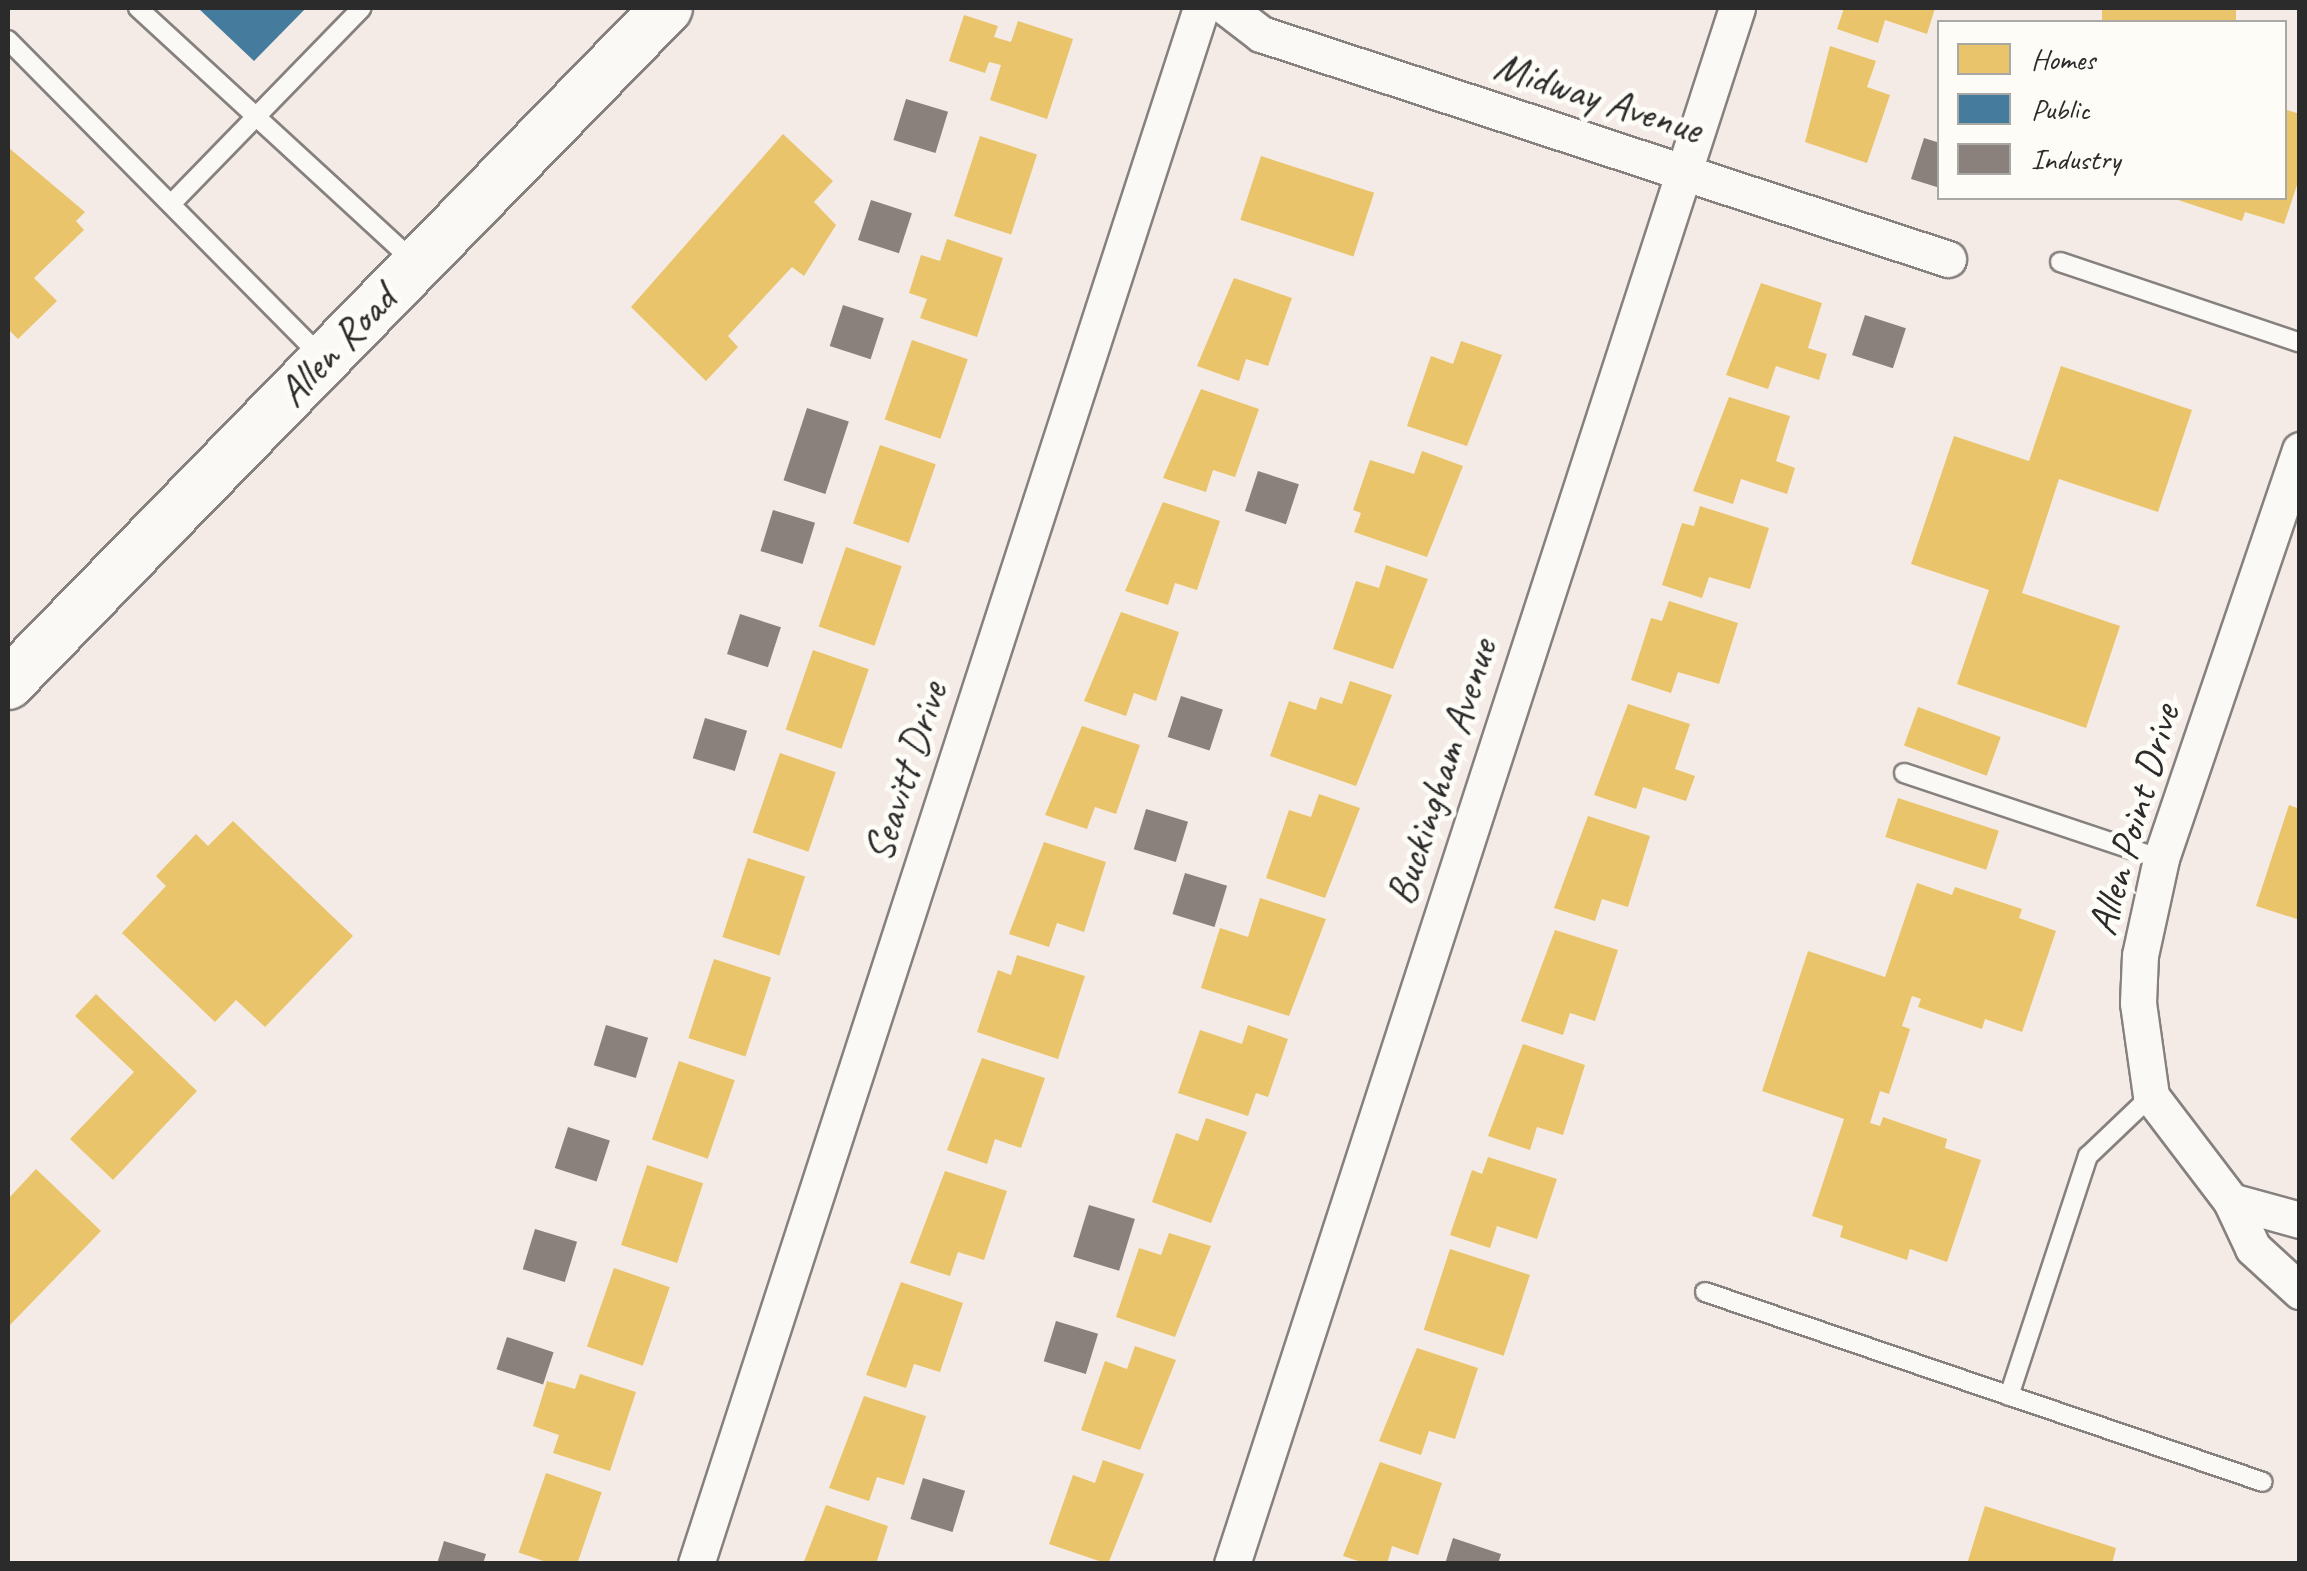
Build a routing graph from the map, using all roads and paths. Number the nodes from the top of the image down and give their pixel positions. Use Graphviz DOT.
graph roads {
  1 [pos="138,8"];
  2 [pos="362,8"];
  3 [pos="668,8"];
  4 [pos="1201,8"];
  5 [pos="1227,8"];
  6 [pos="1737,8"];
  7 [pos="8,40"];
  8 [pos="253,116"];
  9 [pos="1684,174"];
  10 [pos="174,202"];
  11 [pos="1948,259"];
  12 [pos="2060,262"];
  13 [pos="417,265"];
  14 [pos="2300,343"];
  15 [pos="324,359"];
  16 [pos="2298,459"];
  17 [pos="8,684"];
  18 [pos="1904,772"];
  19 [pos="2161,859"];
  20 [pos="2151,1096"];
  21 [pos="2230,1200"];
  22 [pos="2300,1220"];
  23 [pos="2300,1291"];
  24 [pos="1705,1292"];
  25 [pos="2009,1396"];
  26 [pos="2263,1482"];
  27 [pos="696,1564"];
  28 [pos="1232,1564"];
  1 -- 8 [label="lane"];
  2 -- 8 [label="lane"];
  3 -- 13 [label="main road, Allen Road"];
  4 -- 27 [label="street, Seavitt Drive"];
  5 -- 9 [label="street, Midway Avenue"];
  6 -- 9 [label="street, Buckingham Avenue"];
  7 -- 10 [label="lane"];
  8 -- 10 [label="lane"];
  8 -- 13 [label="lane"];
  9 -- 11 [label="street, Midway Avenue"];
  9 -- 28 [label="street, Buckingham Avenue"];
  10 -- 15 [label="lane"];
  12 -- 14 [label="lane"];
  13 -- 15 [label="main road, Allen Road"];
  15 -- 17 [label="main road, Allen Road"];
  16 -- 19 [label="street, Allen Point Drive"];
  18 -- 19 [label="lane"];
  19 -- 20 [label="street, Allen Point Drive"];
  20 -- 21 [label="street, Allen Point Drive"];
  20 -- 25 [label="lane"];
  21 -- 22 [label="street"];
  21 -- 23 [label="street, Allen Point Drive"];
  24 -- 25 [label="lane"];
  25 -- 26 [label="lane"];
}
